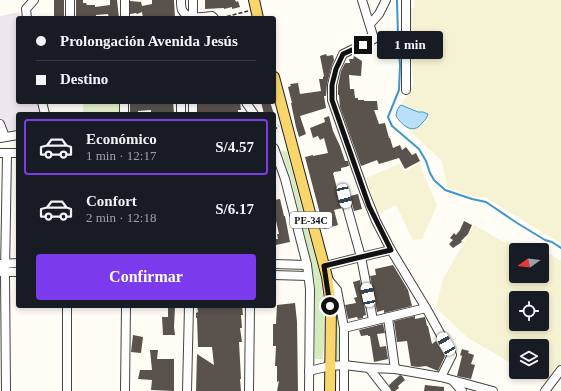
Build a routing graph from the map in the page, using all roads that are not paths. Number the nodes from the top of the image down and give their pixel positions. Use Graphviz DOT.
graph roads {
  1 [pos="34,0"];
  2 [pos="70,0"];
  3 [pos="125,0"];
  4 [pos="181,0"];
  5 [pos="193,0"];
  6 [pos="362,0"];
  7 [pos="386,0"];
  8 [pos="406,0"];
  9 [pos="27,16"];
  10 [pos="70,16"];
  11 [pos="125,16"];
  12 [pos="191,16"];
  13 [pos="193,16"];
  14 [pos="370,24"];
  15 [pos="276,85"];
  16 [pos="406,90"];
  17 [pos="0,124"];
  18 [pos="16,135"];
  19 [pos="2,138"];
  20 [pos="3,153"];
  21 [pos="16,153"];
  22 [pos="276,154"];
  23 [pos="344,196"];
  24 [pos="391,250"];
  25 [pos="361,257"];
  26 [pos="16,264"];
  27 [pos="276,264"];
  28 [pos="307,265"];
  29 [pos="324,266"];
  30 [pos="3,268"];
  31 [pos="16,271"];
  32 [pos="276,275"];
  33 [pos="308,276"];
  34 [pos="327,277"];
  35 [pos="67,308"];
  36 [pos="126,308"];
  37 [pos="189,308"];
  38 [pos="250,308"];
  39 [pos="426,308"];
  40 [pos="388,318"];
  41 [pos="373,320"];
  42 [pos="344,328"];
  43 [pos="344,365"];
  44 [pos="330,366"];
  45 [pos="370,368"];
  46 [pos="396,369"];
  47 [pos="561,370"];
  48 [pos="309,371"];
  49 [pos="441,377"];
  50 [pos="452,380"];
  51 [pos="6,391"];
  52 [pos="67,391"];
  53 [pos="125,391"];
  54 [pos="187,391"];
  55 [pos="249,391"];
  56 [pos="309,391"];
  57 [pos="330,391"];
  58 [pos="344,391"];
  59 [pos="387,391"];
  60 [pos="462,391"];
  61 [pos="493,391"];
  62 [pos="545,391"];
  1 -- 9 [label="street"];
  2 -- 10 [label="street"];
  3 -- 11 [label="street"];
  4 -- 12 [label="street"];
  5 -- 13 [label="street"];
  6 -- 14 [label="street"];
  7 -- 14 [label="street"];
  8 -- 16 [label="street"];
  14 -- 24 [label="street"];
  15 -- 29 [label="main road, PE-34C"];
  17 -- 19 [label="street"];
  18 -- 19 [label="street"];
  20 -- 21 [label="street"];
  20 -- 30 [label="street"];
  22 -- 28 [label="street"];
  23 -- 25 [label="street"];
  24 -- 25 [label="street"];
  24 -- 39 [label="street"];
  25 -- 29 [label="street"];
  25 -- 41 [label="street"];
  26 -- 30 [label="street"];
  27 -- 28 [label="street"];
  28 -- 33 [label="street"];
  29 -- 34 [label="main road, PE-34C"];
  30 -- 31 [label="street"];
  30 -- 51 [label="street"];
  32 -- 33 [label="street"];
  33 -- 48 [label="street"];
  34 -- 42 [label="street"];
  34 -- 44 [label="main road, PE-34C"];
  35 -- 52 [label="street"];
  36 -- 53 [label="street"];
  37 -- 54 [label="street"];
  38 -- 55 [label="street"];
  39 -- 40 [label="street"];
  39 -- 49 [label="street"];
  40 -- 41 [label="street"];
  40 -- 46 [label="street"];
  41 -- 42 [label="street"];
  42 -- 43 [label="street"];
  43 -- 44 [label="street"];
  43 -- 45 [label="street"];
  43 -- 58 [label="street"];
  44 -- 48 [label="street"];
  44 -- 57 [label="main road, PE-34C"];
  45 -- 46 [label="street"];
  45 -- 59 [label="street"];
  46 -- 49 [label="street"];
  47 -- 62 [label="street"];
  48 -- 56 [label="street"];
  49 -- 50 [label="street"];
  50 -- 60 [label="street"];
  50 -- 61 [label="street"];
}
